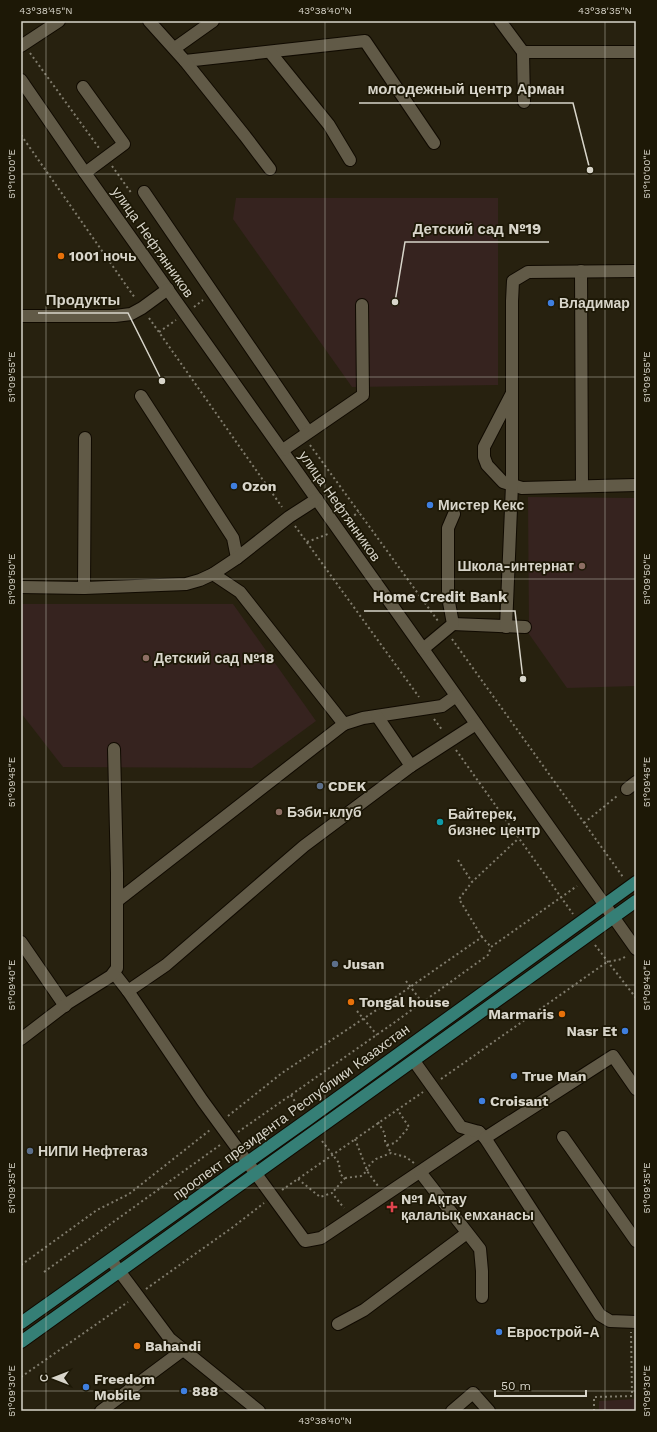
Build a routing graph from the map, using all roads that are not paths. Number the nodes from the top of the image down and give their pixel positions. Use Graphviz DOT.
graph roads {
  1 [pos="58,21"];
  2 [pos="149,21"];
  3 [pos="213,21"];
  4 [pos="500,21"];
  5 [pos="23,45"];
  6 [pos="175,48"];
  7 [pos="270,52"];
  8 [pos="522,52"];
  9 [pos="636,52"];
  10 [pos="185,61"];
  11 [pos="21,80"];
  12 [pos="83,87"];
  13 [pos="524,102"];
  14 [pos="434,142"];
  15 [pos="350,160"];
  16 [pos="270,169"];
  17 [pos="85,173"];
  18 [pos="139,194"];
  19 [pos="582,271"];
  20 [pos="636,271"];
  21 [pos="168,289"];
  22 [pos="362,305"];
  23 [pos="21,316"];
  24 [pos="512,394"];
  25 [pos="141,396"];
  26 [pos="306,434"];
  27 [pos="85,438"];
  28 [pos="282,450"];
  29 [pos="512,485"];
  30 [pos="636,485"];
  31 [pos="582,486"];
  32 [pos="317,498"];
  33 [pos="454,514"];
  34 [pos="237,558"];
  35 [pos="213,574"];
  36 [pos="21,587"];
  37 [pos="84,588"];
  38 [pos="449,627"];
  39 [pos="506,627"];
  40 [pos="525,627"];
  41 [pos="423,649"];
  42 [pos="456,696"];
  43 [pos="377,716"];
  44 [pos="344,724"];
  45 [pos="476,724"];
  46 [pos="114,749"];
  47 [pos="411,766"];
  48 [pos="633,885"];
  49 [pos="117,901"];
  50 [pos="636,902"];
  51 [pos="604,906"];
  52 [pos="614,918"];
  53 [pos="21,942"];
  54 [pos="634,951"];
  55 [pos="114,973"];
  56 [pos="128,991"];
  57 [pos="65,1006"];
  58 [pos="21,1039"];
  59 [pos="414,1061"];
  60 [pos="636,1089"];
  61 [pos="482,1135"];
  62 [pos="563,1137"];
  63 [pos="248,1162"];
  64 [pos="422,1170"];
  65 [pos="256,1173"];
  66 [pos="467,1232"];
  67 [pos="636,1241"];
  68 [pos="111,1260"];
  69 [pos="119,1272"];
  70 [pos="482,1297"];
  71 [pos="633,1322"];
  72 [pos="21,1323"];
  73 [pos="338,1324"];
  74 [pos="21,1342"];
  75 [pos="183,1350"];
  76 [pos="114,1407"];
  77 [pos="494,1409"];
  78 [pos="101,1411"];
  79 [pos="259,1411"];
  80 [pos="452,1411"];
  1 -- 5 [label="street"];
  2 -- 6 [label="street"];
  3 -- 6 [label="street"];
  4 -- 8 [label="street"];
  6 -- 10 [label="street"];
  7 -- 10 [label="street"];
  7 -- 14 [label="street"];
  7 -- 15 [label="street"];
  8 -- 9 [label="street"];
  8 -- 13 [label="street"];
  10 -- 16 [label="street"];
  11 -- 17 [label="street, улица Нефтянников"];
  12 -- 17 [label="street"];
  17 -- 21 [label="street, улица Нефтянников"];
  18 -- 26 [label="street"];
  19 -- 20 [label="street"];
  19 -- 24 [label="street"];
  19 -- 31 [label="street"];
  21 -- 23 [label="street"];
  21 -- 28 [label="street, улица Нефтянников"];
  22 -- 26 [label="street"];
  24 -- 29 [label="street"];
  24 -- 29 [label="street"];
  25 -- 34 [label="street"];
  26 -- 28 [label="street"];
  27 -- 37 [label="street"];
  28 -- 32 [label="street, улица Нефтянников"];
  29 -- 31 [label="street"];
  29 -- 39 [label="street"];
  30 -- 31 [label="street"];
  32 -- 34 [label="street"];
  32 -- 41 [label="street, улица Нефтянников"];
  33 -- 38 [label="street"];
  34 -- 35 [label="street"];
  35 -- 37 [label="street"];
  35 -- 44 [label="street"];
  36 -- 37 [label="street"];
  38 -- 39 [label="street"];
  38 -- 41 [label="street"];
  39 -- 40 [label="street"];
  41 -- 42 [label="street, улица Нефтянников"];
  42 -- 43 [label="street"];
  42 -- 45 [label="street, улица Нефтянников"];
  43 -- 44 [label="street"];
  43 -- 47 [label="street"];
  44 -- 49 [label="street"];
  45 -- 47 [label="street"];
  45 -- 51 [label="street, улица Нефтянников"];
  46 -- 49 [label="street"];
  47 -- 56 [label="street"];
  48 -- 51 [label="main road, проспект президента Республики Казахстан"];
  49 -- 55 [label="street"];
  50 -- 52 [label="main road, проспект президента Республики Казахстан"];
  51 -- 52 [label="street, улица Нефтянников"];
  51 -- 63 [label="main road, проспект президента Республики Казахстан"];
  52 -- 54 [label="street, улица Нефтянников"];
  52 -- 59 [label="main road, проспект президента Республики Казахстан"];
  53 -- 57 [label="street"];
  55 -- 56 [label="street"];
  55 -- 57 [label="street"];
  56 -- 63 [label="street"];
  57 -- 58 [label="street"];
  59 -- 61 [label="street"];
  59 -- 65 [label="main road, проспект президента Республики Казахстан"];
  60 -- 61 [label="street"];
  61 -- 64 [label="street"];
  61 -- 71 [label="street"];
  62 -- 67 [label="street"];
  63 -- 65 [label="street"];
  63 -- 68 [label="main road, проспект президента Республики Казахстан"];
  64 -- 65 [label="street"];
  64 -- 66 [label="street"];
  65 -- 69 [label="main road, проспект президента Республики Казахстан"];
  66 -- 70 [label="street"];
  66 -- 73 [label="street"];
  68 -- 69 [label="street"];
  68 -- 72 [label="main road, проспект президента Республики Казахстан"];
  69 -- 74 [label="main road, проспект президента Республики Казахстан"];
  69 -- 75 [label="street"];
  75 -- 76 [label="street"];
  75 -- 79 [label="street"];
  76 -- 78 [label="street"];
  77 -- 80 [label="street"];
}
